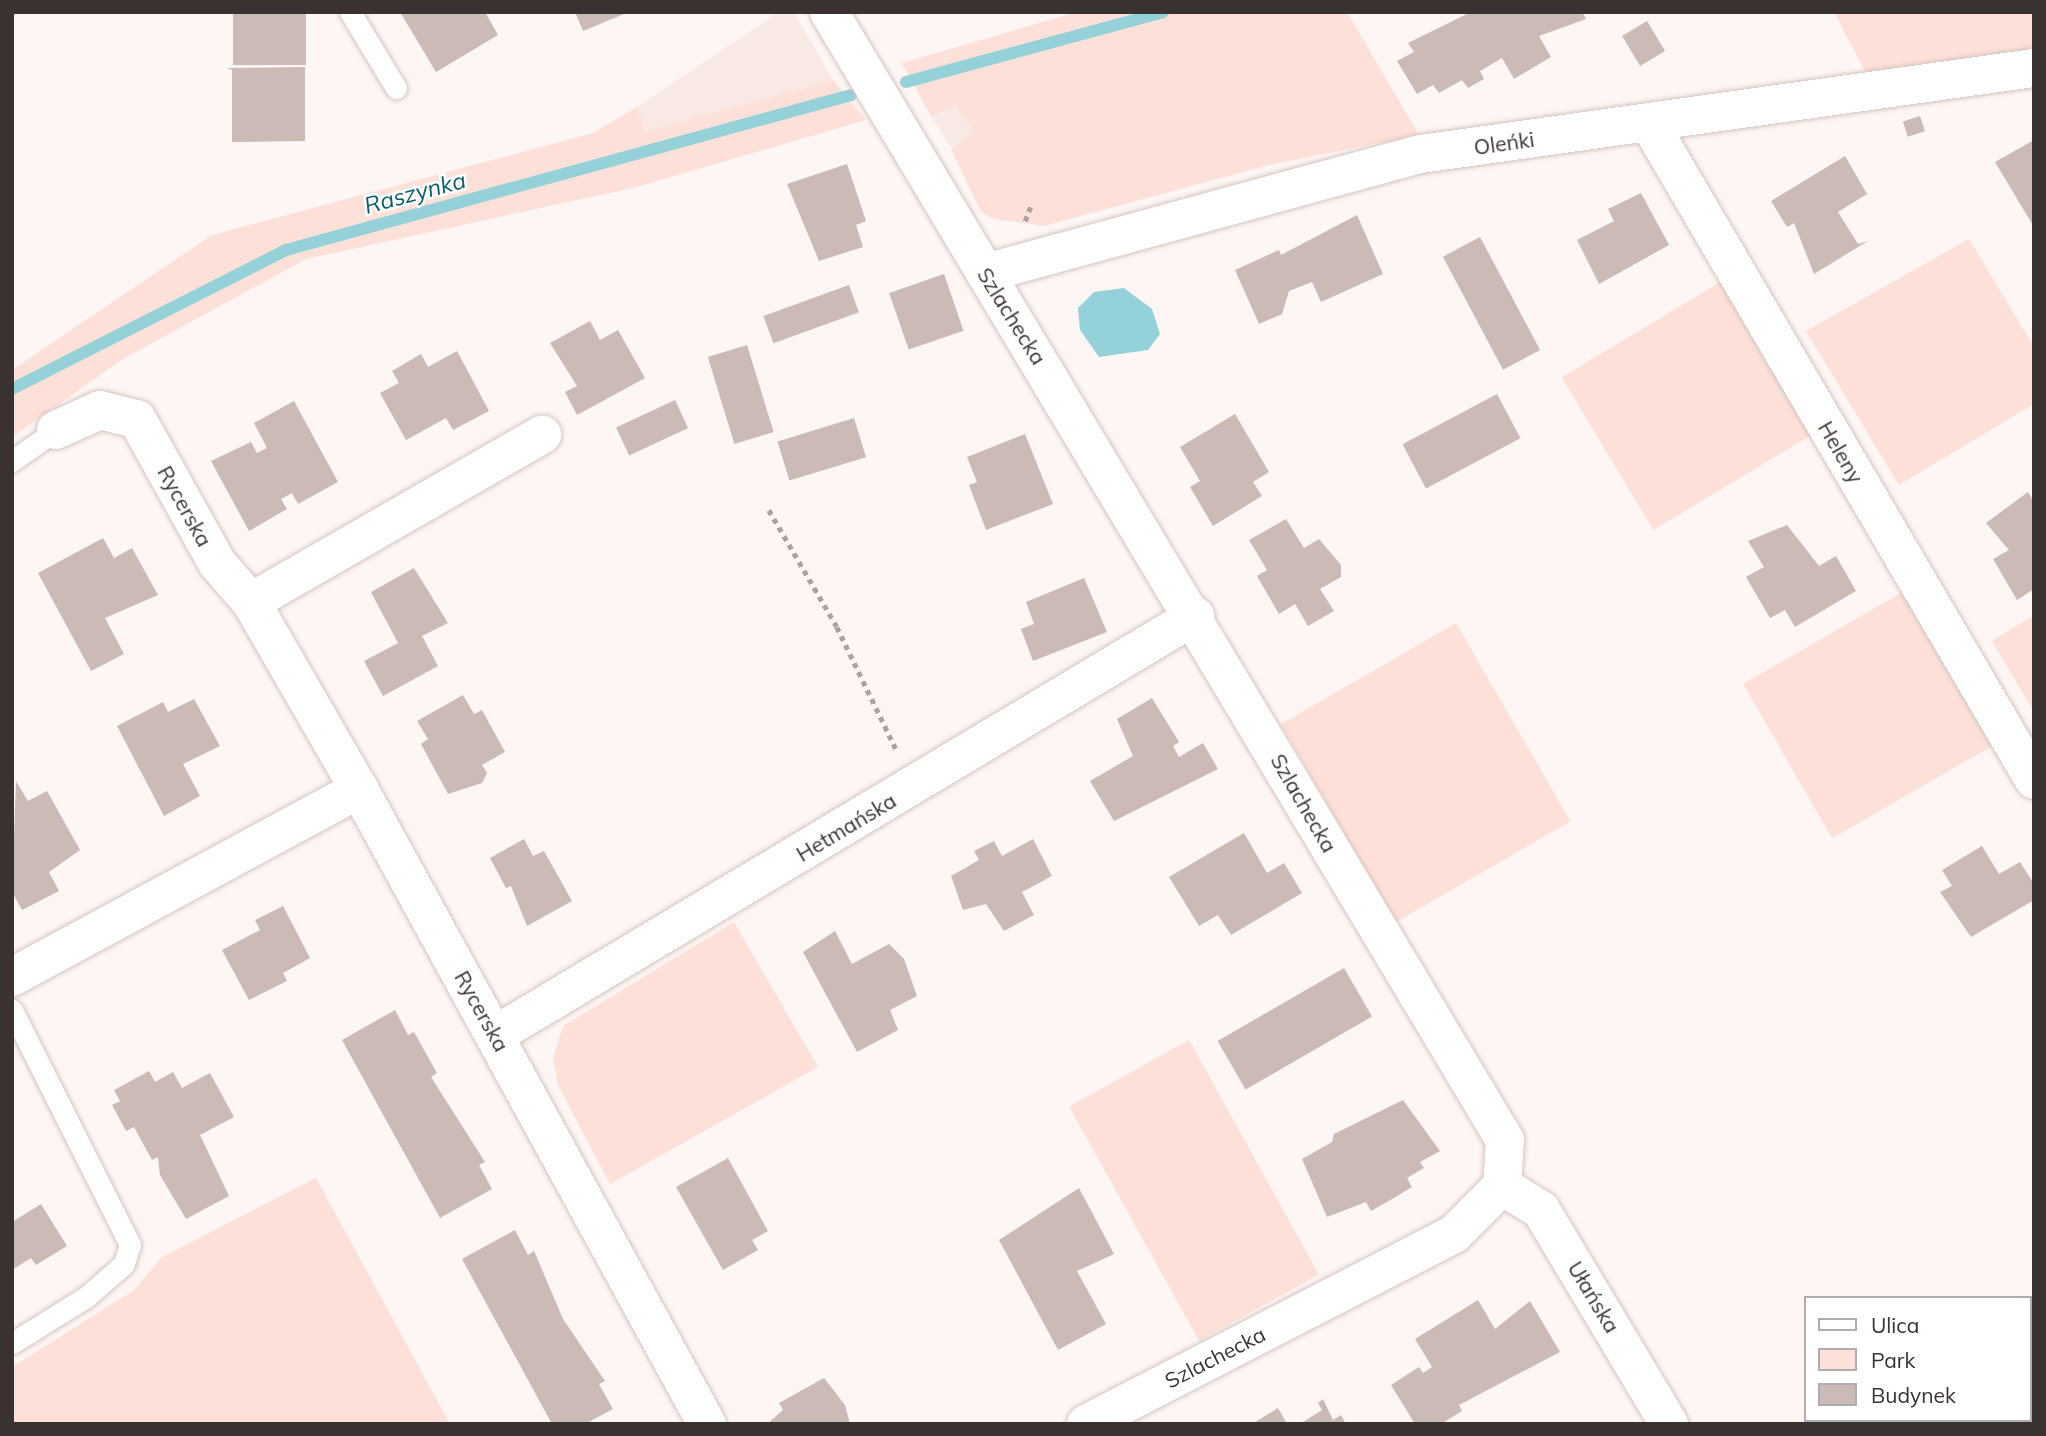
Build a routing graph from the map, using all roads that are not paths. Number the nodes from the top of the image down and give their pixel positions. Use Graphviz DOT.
graph roads {
  1 [pos="350,12"];
  2 [pos="829,12"];
  3 [pos="2034,68"];
  4 [pos="396,88"];
  5 [pos="1649,123"];
  6 [pos="985,273"];
  7 [pos="56,430"];
  8 [pos="542,435"];
  9 [pos="12,461"];
  10 [pos="251,602"];
  11 [pos="1195,616"];
  12 [pos="2034,780"];
  13 [pos="359,789"];
  14 [pos="12,977"];
  15 [pos="12,1010"];
  16 [pos="495,1035"];
  17 [pos="1502,1186"];
  18 [pos="12,1343"];
  19 [pos="707,1424"];
  20 [pos="1086,1424"];
  21 [pos="1669,1424"];
  1 -- 4 [label="lane"];
  2 -- 6 [label="street, Szlachecka"];
  3 -- 5 [label="street, Oleńki"];
  5 -- 6 [label="street, Oleńki"];
  5 -- 12 [label="street, Heleny"];
  6 -- 11 [label="street, Szlachecka"];
  7 -- 9 [label="lane"];
  7 -- 10 [label="street, Rycerska"];
  8 -- 10 [label="street"];
  10 -- 13 [label="street, Rycerska"];
  11 -- 16 [label="street, Hetmańska"];
  11 -- 17 [label="street, Szlachecka"];
  13 -- 14 [label="street"];
  13 -- 16 [label="street, Rycerska"];
  15 -- 18 [label="lane"];
  16 -- 19 [label="street, Rycerska"];
  17 -- 20 [label="street, Szlachecka"];
  17 -- 21 [label="street, Ułańska"];
}
